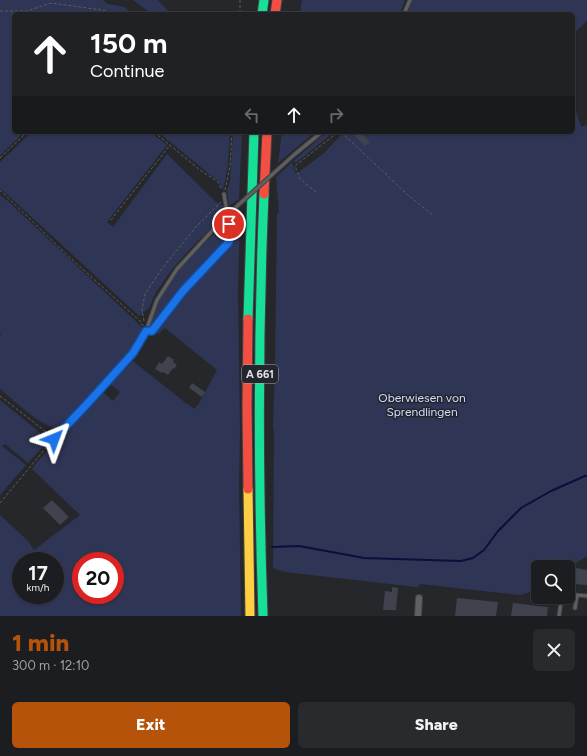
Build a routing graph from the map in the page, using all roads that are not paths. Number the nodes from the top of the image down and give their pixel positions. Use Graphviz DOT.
graph roads {
  1 [pos="264,0"];
  2 [pos="277,0"];
  3 [pos="410,0"];
  4 [pos="262,12"];
  5 [pos="275,12"];
  6 [pos="405,12"];
  7 [pos="254,134"];
  8 [pos="267,134"];
  9 [pos="320,134"];
  10 [pos="224,194"];
  11 [pos="146,331"];
  12 [pos="54,439"];
  13 [pos="577,595"];
  14 [pos="587,596"];
  15 [pos="419,598"];
  16 [pos="561,604"];
  17 [pos="575,608"];
  18 [pos="250,616"];
  19 [pos="262,616"];
  20 [pos="418,616"];
  21 [pos="559,616"];
  1 -- 4 [label="highway"];
  2 -- 5 [label="highway"];
  3 -- 6 [label="lane"];
  7 -- 18 [label="highway, A 661"];
  8 -- 19 [label="highway, A 661"];
  9 -- 11 [label="lane, bridge"];
  10 -- 11 [label="lane"];
  11 -- 12 [label="lane"];
  13 -- 14 [label="lane"];
  13 -- 17 [label="lane"];
  15 -- 20 [label="street"];
  16 -- 21 [label="lane"];
}
